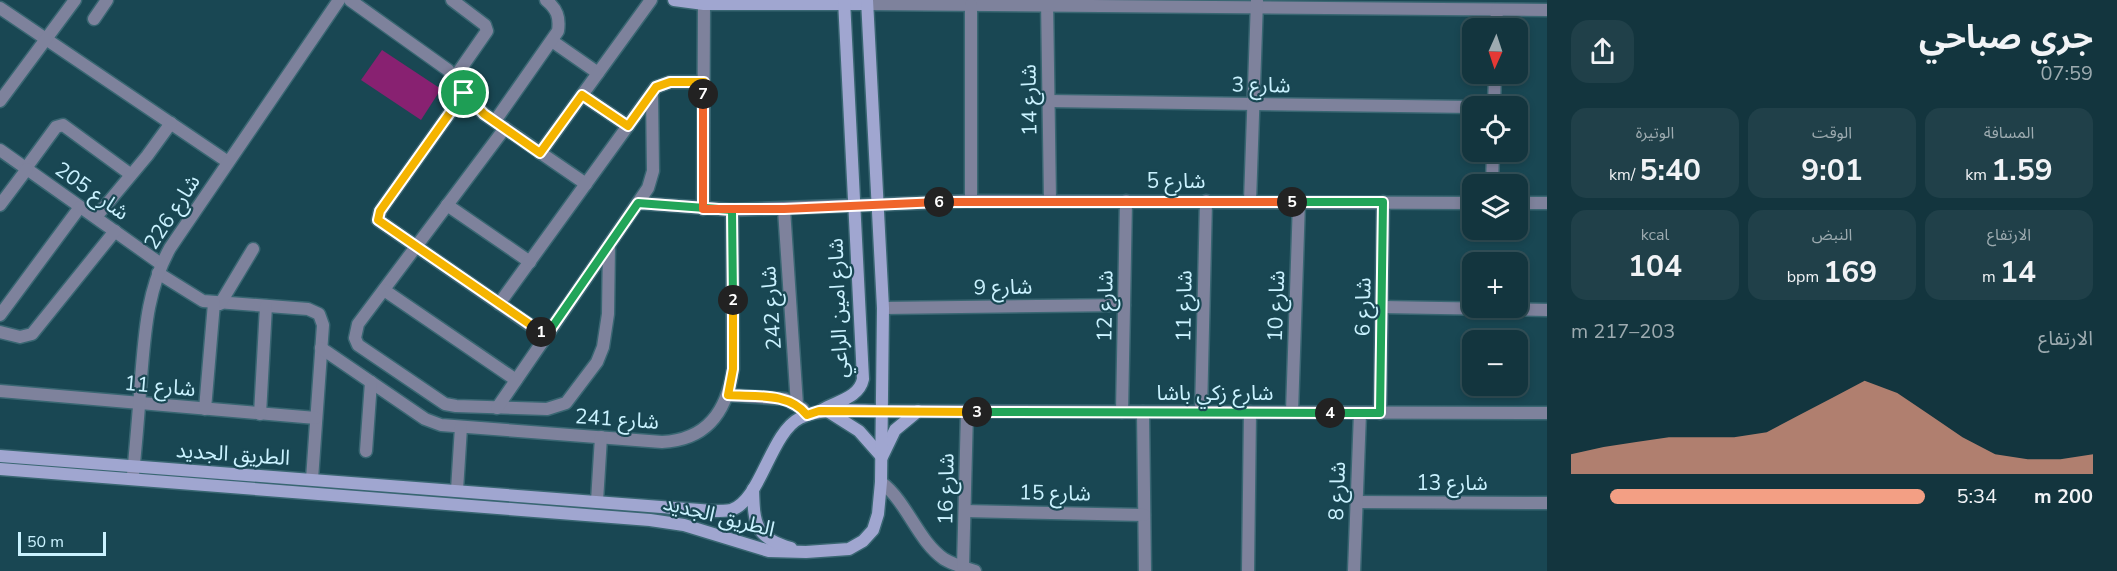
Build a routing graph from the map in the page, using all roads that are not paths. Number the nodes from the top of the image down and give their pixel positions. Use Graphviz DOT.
graph roads {
  1 [pos="75,0"];
  2 [pos="107,0"];
  3 [pos="339,0"];
  4 [pos="350,0"];
  5 [pos="452,0"];
  6 [pos="546,0"];
  7 [pos="651,0"];
  8 [pos="674,0"];
  9 [pos="844,2"];
  10 [pos="867,2"];
  11 [pos="1047,3"];
  12 [pos="704,4"];
  13 [pos="1257,4"];
  14 [pos="971,5"];
  15 [pos="0,8"];
  16 [pos="1497,9"];
  17 [pos="1547,10"];
  18 [pos="1497,18"];
  19 [pos="93,19"];
  20 [pos="47,40"];
  21 [pos="552,41"];
  22 [pos="598,73"];
  23 [pos="455,77"];
  24 [pos="704,82"];
  25 [pos="464,93"];
  26 [pos="652,93"];
  27 [pos="582,95"];
  28 [pos="0,101"];
  29 [pos="1049,101"];
  30 [pos="1253,104"];
  31 [pos="1462,107"];
  32 [pos="171,123"];
  33 [pos="500,124"];
  34 [pos="628,126"];
  35 [pos="0,150"];
  36 [pos="540,153"];
  37 [pos="228,162"];
  38 [pos="26,168"];
  39 [pos="130,174"];
  40 [pos="586,184"];
  41 [pos="1050,200"];
  42 [pos="971,201"];
  43 [pos="1126,201"];
  44 [pos="1206,201"];
  45 [pos="1250,201"];
  46 [pos="1299,202"];
  47 [pos="1383,202"];
  48 [pos="638,203"];
  49 [pos="1462,203"];
  50 [pos="1528,203"];
  51 [pos="1547,203"];
  52 [pos="854,204"];
  53 [pos="878,204"];
  54 [pos="0,205"];
  55 [pos="447,205"];
  56 [pos="80,207"];
  57 [pos="703,209"];
  58 [pos="784,209"];
  59 [pos="732,210"];
  60 [pos="96,217"];
  61 [pos="115,231"];
  62 [pos="609,245"];
  63 [pos="416,247"];
  64 [pos="253,249"];
  65 [pos="530,262"];
  66 [pos="160,268"];
  67 [pos="384,290"];
  68 [pos="217,303"];
  69 [pos="499,304"];
  70 [pos="1124,305"];
  71 [pos="266,306"];
  72 [pos="1382,307"];
  73 [pos="883,308"];
  74 [pos="1547,310"];
  75 [pos="0,315"];
  76 [pos="0,332"];
  77 [pos="546,336"];
  78 [pos="321,348"];
  79 [pos="516,380"];
  80 [pos="371,382"];
  81 [pos="0,391"];
  82 [pos="728,395"];
  83 [pos="139,404"];
  84 [pos="797,405"];
  85 [pos="497,408"];
  86 [pos="205,409"];
  87 [pos="883,411"];
  88 [pos="918,411"];
  89 [pos="967,412"];
  90 [pos="1122,412"];
  91 [pos="1143,412"];
  92 [pos="1201,412"];
  93 [pos="1250,412"];
  94 [pos="1292,412"];
  95 [pos="818,413"];
  96 [pos="1360,413"];
  97 [pos="1380,413"];
  98 [pos="1547,413"];
  99 [pos="260,414"];
  100 [pos="316,418"];
  101 [pos="461,427"];
  102 [pos="601,437"];
  103 [pos="366,451"];
  104 [pos="0,456"];
  105 [pos="882,457"];
  106 [pos="0,470"];
  107 [pos="134,473"];
  108 [pos="312,479"];
  109 [pos="881,482"];
  110 [pos="753,489"];
  111 [pos="457,490"];
  112 [pos="597,501"];
  113 [pos="1357,502"];
  114 [pos="1547,503"];
  115 [pos="965,511"];
  116 [pos="1144,515"];
  117 [pos="806,552"];
  118 [pos="963,567"];
  119 [pos="975,571"];
  120 [pos="1145,571"];
  121 [pos="1248,571"];
  122 [pos="1354,571"];
  1 -- 20 [label="street"];
  2 -- 19 [label="street"];
  3 -- 37 [label="street, شارع 226"];
  4 -- 23 [label="street"];
  5 -- 23 [label="street"];
  6 -- 21 [label="street"];
  7 -- 22 [label="street"];
  8 -- 12 [label="street"];
  9 -- 10 [label="street"];
  9 -- 12 [label="street"];
  9 -- 52 [label="street, شارع امين الراعي"];
  10 -- 14 [label="street"];
  10 -- 53 [label="street, شارع امين الراعي"];
  11 -- 13 [label="street"];
  11 -- 14 [label="street"];
  11 -- 29 [label="street, شارع 14"];
  12 -- 24 [label="street"];
  13 -- 16 [label="street"];
  13 -- 30 [label="street"];
  14 -- 42 [label="street"];
  15 -- 20 [label="street"];
  16 -- 17 [label="street"];
  16 -- 18 [label="street"];
  20 -- 28 [label="street"];
  20 -- 32 [label="street"];
  21 -- 22 [label="street"];
  21 -- 33 [label="street"];
  22 -- 27 [label="street"];
  23 -- 25 [label="street"];
  24 -- 26 [label="street"];
  24 -- 57 [label="street"];
  25 -- 33 [label="street"];
  25 -- 63 [label="street"];
  26 -- 34 [label="street"];
  26 -- 48 [label="street"];
  27 -- 34 [label="street"];
  27 -- 36 [label="street"];
  29 -- 30 [label="street, شارع 3"];
  29 -- 41 [label="street, شارع 14"];
  30 -- 31 [label="street, شارع 3"];
  30 -- 45 [label="street"];
  32 -- 37 [label="street"];
  32 -- 39 [label="street"];
  33 -- 36 [label="street"];
  33 -- 55 [label="street"];
  34 -- 40 [label="street"];
  35 -- 38 [label="street, شارع 205"];
  36 -- 40 [label="street"];
  37 -- 66 [label="street, شارع 226"];
  38 -- 39 [label="street"];
  38 -- 54 [label="street"];
  38 -- 56 [label="street, شارع 205"];
  39 -- 60 [label="street"];
  40 -- 65 [label="street"];
  41 -- 42 [label="street, شارع 5"];
  41 -- 43 [label="street, شارع 5"];
  42 -- 53 [label="street, شارع 5"];
  43 -- 44 [label="street, شارع 5"];
  43 -- 70 [label="street, شارع 12"];
  44 -- 45 [label="street, شارع 5"];
  44 -- 92 [label="street, شارع 11"];
  45 -- 46 [label="street, شارع 5"];
  46 -- 47 [label="street, شارع 5"];
  46 -- 94 [label="street, شارع 10"];
  47 -- 49 [label="street, شارع 5"];
  47 -- 72 [label="street, شارع 6"];
  48 -- 57 [label="street, شارع 5"];
  48 -- 62 [label="street"];
  50 -- 51 [label="street"];
  52 -- 53 [label="street, شارع 5"];
  52 -- 58 [label="street, شارع 5"];
  52 -- 95 [label="street, شارع امين الراعي"];
  53 -- 73 [label="street, شارع امين الراعي"];
  55 -- 63 [label="street"];
  55 -- 65 [label="street"];
  56 -- 60 [label="street, شارع 205"];
  56 -- 75 [label="street"];
  57 -- 59 [label="street, شارع 5"];
  58 -- 59 [label="street, شارع 5"];
  58 -- 84 [label="street, شارع 242"];
  59 -- 82 [label="street, شارع 241"];
  60 -- 61 [label="street, شارع 205"];
  61 -- 66 [label="street, شارع 205"];
  61 -- 76 [label="street"];
  62 -- 77 [label="street"];
  62 -- 85 [label="street"];
  63 -- 67 [label="street"];
  63 -- 69 [label="street"];
  64 -- 68 [label="street"];
  65 -- 69 [label="street"];
  66 -- 68 [label="street, شارع 205"];
  66 -- 83 [label="street, شارع 226"];
  67 -- 79 [label="street"];
  67 -- 85 [label="street"];
  68 -- 71 [label="street"];
  68 -- 86 [label="street"];
  69 -- 77 [label="street"];
  70 -- 73 [label="street, شارع 9"];
  70 -- 90 [label="street, شارع 12"];
  71 -- 78 [label="street"];
  71 -- 99 [label="street"];
  72 -- 74 [label="street"];
  72 -- 97 [label="street, شارع 6"];
  73 -- 87 [label="street, شارع امين الراعي"];
  77 -- 79 [label="street"];
  78 -- 80 [label="street, شارع 241"];
  78 -- 100 [label="street"];
  79 -- 85 [label="street"];
  80 -- 101 [label="street, شارع 241"];
  80 -- 103 [label="street"];
  81 -- 83 [label="street, شارع 11"];
  82 -- 84 [label="street"];
  82 -- 102 [label="street, شارع 241"];
  83 -- 86 [label="street, شارع 11"];
  83 -- 107 [label="street, شارع 226"];
  84 -- 95 [label="street"];
  86 -- 99 [label="street, شارع 11"];
  87 -- 88 [label="street, شارع زكي باشا"];
  87 -- 95 [label="street"];
  87 -- 105 [label="street, الطريق الجديد"];
  88 -- 89 [label="street, شارع زكي باشا"];
  88 -- 105 [label="street"];
  89 -- 90 [label="street, شارع زكي باشا"];
  89 -- 115 [label="street, شارع 16"];
  90 -- 91 [label="street, شارع زكي باشا"];
  91 -- 92 [label="street, شارع زكي باشا"];
  91 -- 116 [label="street"];
  92 -- 93 [label="street, شارع زكي باشا"];
  93 -- 94 [label="street, شارع زكي باشا"];
  93 -- 121 [label="street"];
  94 -- 96 [label="street, شارع زكي باشا"];
  95 -- 105 [label="street"];
  95 -- 110 [label="street, الطريق الجديد"];
  96 -- 97 [label="street, شارع زكي باشا"];
  96 -- 113 [label="street, شارع 8"];
  97 -- 98 [label="street, شارع زكي باشا"];
  99 -- 100 [label="street, شارع 11"];
  100 -- 108 [label="street"];
  101 -- 102 [label="street, شارع 241"];
  101 -- 111 [label="street"];
  102 -- 112 [label="street"];
  104 -- 107 [label="street, الطريق الجديد"];
  105 -- 109 [label="street, الطريق الجديد"];
  106 -- 107 [label="street, الطريق الجديد"];
  107 -- 108 [label="street, الطريق الجديد"];
  107 -- 117 [label="street, الطريق الجديد"];
  108 -- 111 [label="street, الطريق الجديد"];
  109 -- 117 [label="street, الطريق الجديد"];
  109 -- 118 [label="street"];
  110 -- 112 [label="street, الطريق الجديد"];
  110 -- 117 [label="street"];
  111 -- 112 [label="street, الطريق الجديد"];
  113 -- 114 [label="street, شارع 13"];
  113 -- 122 [label="street, شارع 8"];
  115 -- 116 [label="street, شارع 15"];
  115 -- 118 [label="street, شارع 16"];
  116 -- 120 [label="street"];
  118 -- 119 [label="street"];
}
